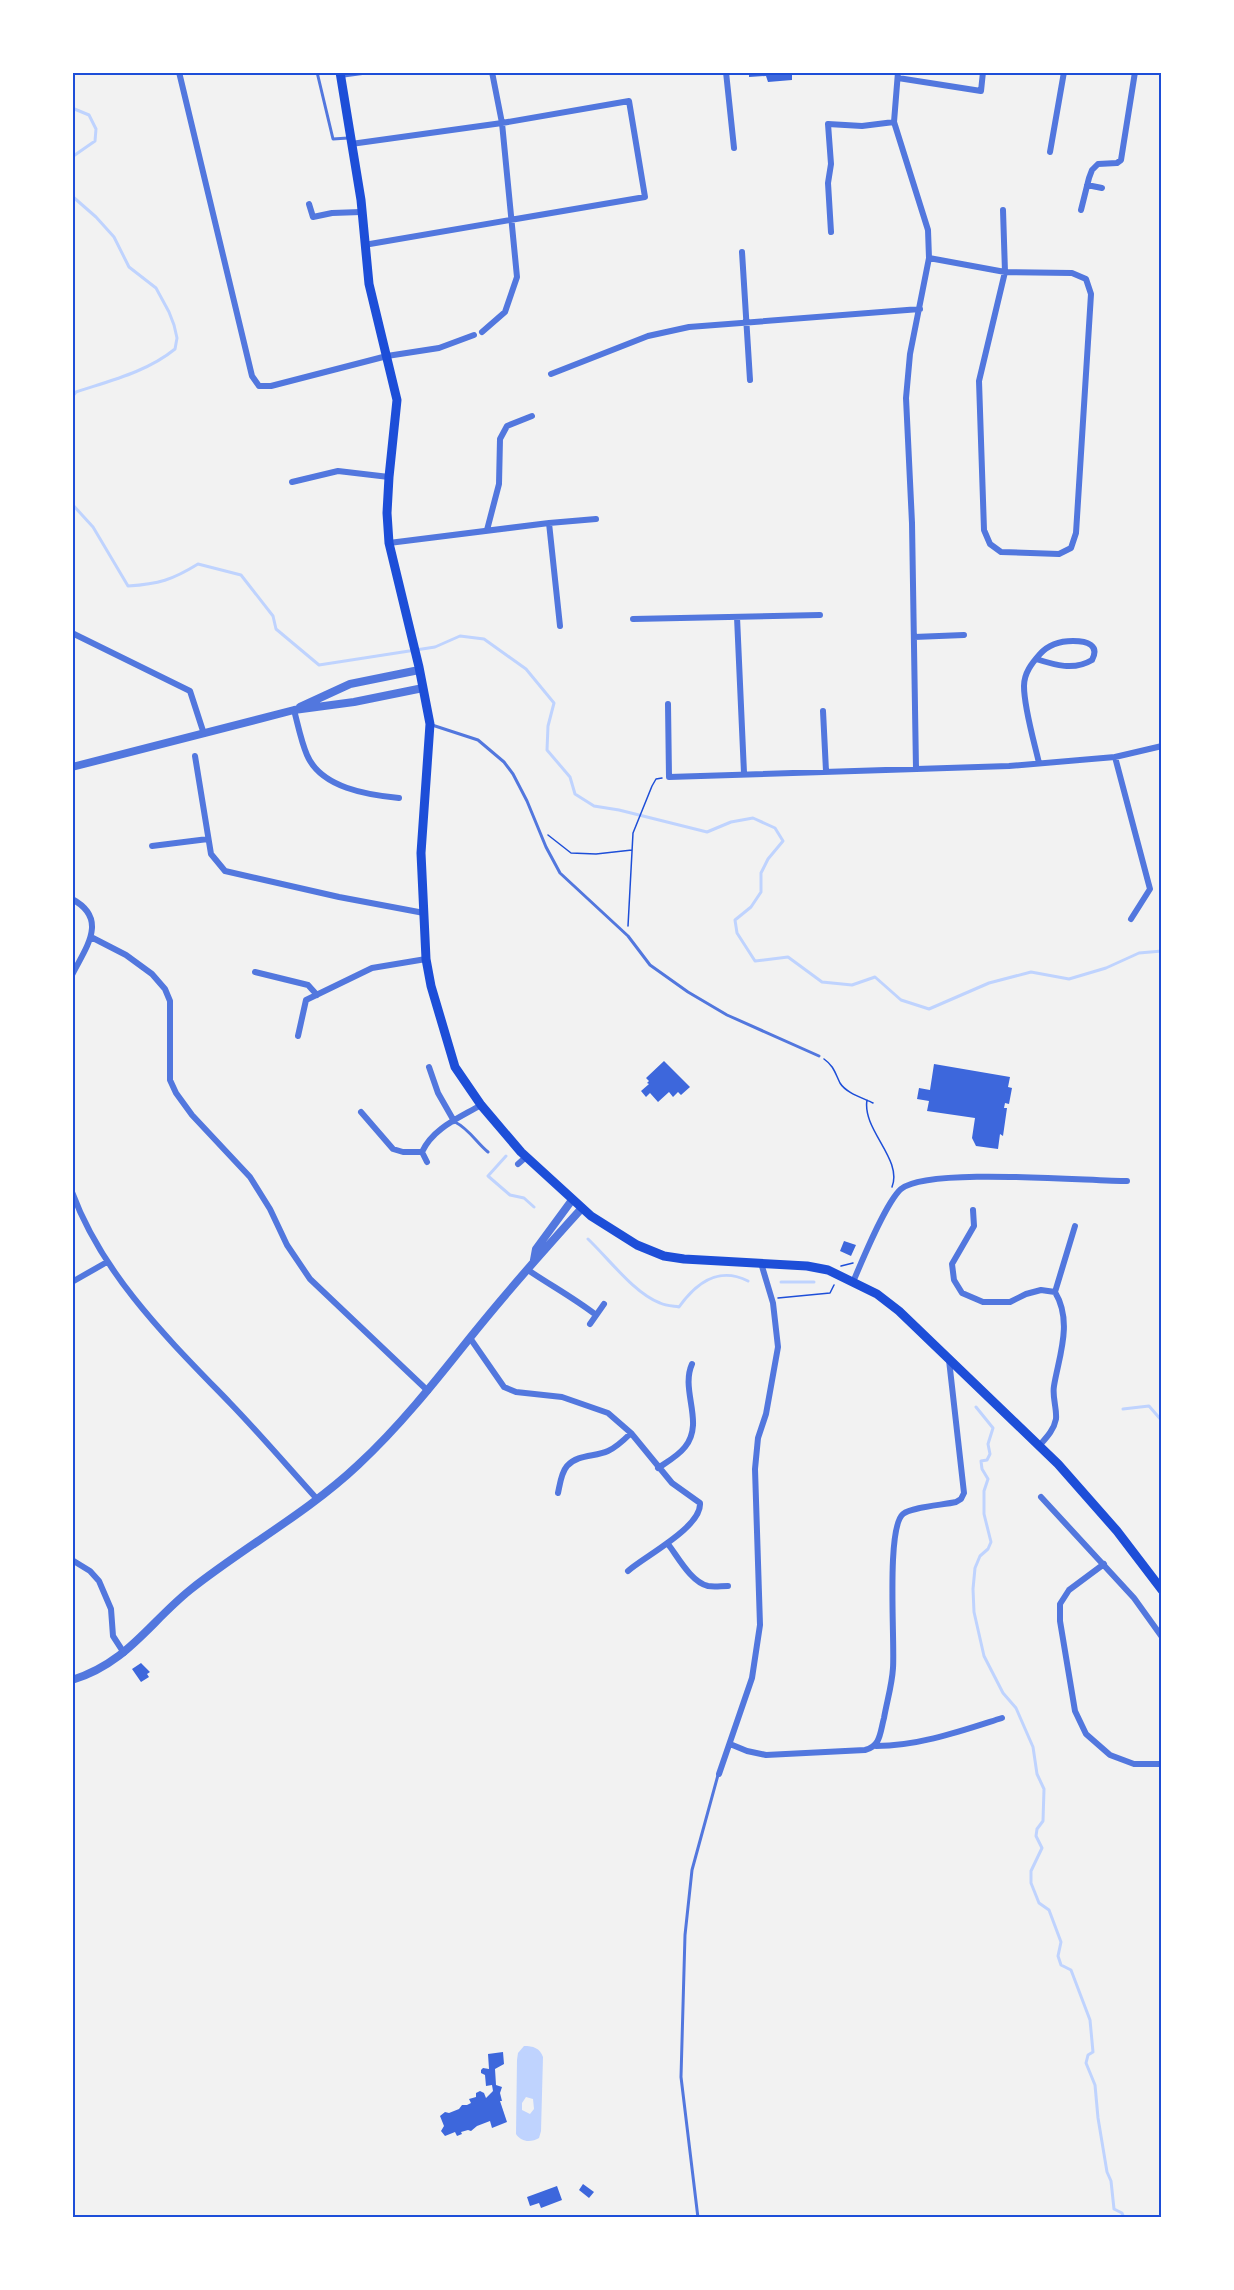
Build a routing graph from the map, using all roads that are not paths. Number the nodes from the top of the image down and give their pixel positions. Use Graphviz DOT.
graph roads {
  1 [pos="179,72"];
  2 [pos="317,72"];
  3 [pos="362,72"];
  4 [pos="492,72"];
  5 [pos="726,72"];
  6 [pos="983,72"];
  7 [pos="1064,72"];
  8 [pos="1135,72"];
  9 [pos="340,74"];
  10 [pos="898,75"];
  11 [pos="894,122"];
  12 [pos="502,123"];
  13 [pos="351,141"];
  14 [pos="734,148"];
  15 [pos="1050,152"];
  16 [pos="1087,185"];
  17 [pos="1102,188"];
  18 [pos="309,204"];
  19 [pos="1003,210"];
  20 [pos="1081,210"];
  21 [pos="361,212"];
  22 [pos="512,219"];
  23 [pos="831,232"];
  24 [pos="364,245"];
  25 [pos="742,252"];
  26 [pos="929,258"];
  27 [pos="1005,272"];
  28 [pos="920,309"];
  29 [pos="748,322"];
  30 [pos="482,332"];
  31 [pos="474,335"];
  32 [pos="387,356"];
  33 [pos="551,374"];
  34 [pos="750,380"];
  35 [pos="532,416"];
  36 [pos="389,477"];
  37 [pos="292,482"];
  38 [pos="596,519"];
  39 [pos="549,523"];
  40 [pos="487,530"];
  41 [pos="390,543"];
  42 [pos="820,615"];
  43 [pos="737,617"];
  44 [pos="633,620"];
  45 [pos="560,626"];
  46 [pos="72,633"];
  47 [pos="964,635"];
  48 [pos="914,637"];
  49 [pos="1036,659"];
  50 [pos="418,665"];
  51 [pos="423,688"];
  52 [pos="668,704"];
  53 [pos="294,710"];
  54 [pos="823,711"];
  55 [pos="430,724"];
  56 [pos="204,734"];
  57 [pos="1162,746"];
  58 [pos="195,756"];
  59 [pos="1115,757"];
  60 [pos="1039,763"];
  61 [pos="72,767"];
  62 [pos="916,769"];
  63 [pos="826,771"];
  64 [pos="744,773"];
  65 [pos="399,798"];
  66 [pos="208,839"];
  67 [pos="152,846"];
  68 [pos="72,899"];
  69 [pos="424,913"];
  70 [pos="1131,919"];
  71 [pos="91,937"];
  72 [pos="426,959"];
  73 [pos="255,972"];
  74 [pos="72,975"];
  75 [pos="317,995"];
  76 [pos="297,1035"];
  77 [pos="819,1056"];
  78 [pos="429,1067"];
  79 [pos="481,1105"];
  80 [pos="361,1112"];
  81 [pos="454,1121"];
  82 [pos="422,1152"];
  83 [pos="488,1152"];
  84 [pos="526,1157"];
  85 [pos="427,1162"];
  86 [pos="518,1164"];
  87 [pos="1127,1181"];
  88 [pos="72,1191"];
  89 [pos="572,1200"];
  90 [pos="582,1208"];
  91 [pos="973,1210"];
  92 [pos="1076,1226"];
  93 [pos="107,1262"];
  94 [pos="533,1262"];
  95 [pos="761,1263"];
  96 [pos="528,1270"];
  97 [pos="72,1282"];
  98 [pos="853,1282"];
  99 [pos="1055,1293"];
  100 [pos="604,1304"];
  101 [pos="596,1315"];
  102 [pos="590,1324"];
  103 [pos="470,1338"];
  104 [pos="949,1360"];
  105 [pos="692,1364"];
  106 [pos="428,1391"];
  107 [pos="631,1433"];
  108 [pos="1039,1446"];
  109 [pos="658,1468"];
  110 [pos="558,1493"];
  111 [pos="1041,1497"];
  112 [pos="317,1499"];
  113 [pos="668,1544"];
  114 [pos="72,1560"];
  115 [pos="1104,1564"];
  116 [pos="628,1571"];
  117 [pos="728,1586"];
  118 [pos="1162,1590"];
  119 [pos="1162,1637"];
  120 [pos="124,1653"];
  121 [pos="72,1680"];
  122 [pos="1002,1718"];
  123 [pos="730,1744"];
  124 [pos="876,1746"];
  125 [pos="1162,1764"];
  126 [pos="719,1774"];
  127 [pos="698,2218"];
  1 -- 32 [label="street"];
  2 -- 13 [label="lane"];
  3 -- 9 [label="street"];
  4 -- 12 [label="street"];
  5 -- 14 [label="street"];
  6 -- 10 [label="street"];
  7 -- 15 [label="street"];
  8 -- 16 [label="street"];
  9 -- 13 [label="main road"];
  10 -- 11 [label="street"];
  11 -- 23 [label="street"];
  11 -- 26 [label="street"];
  12 -- 13 [label="street"];
  12 -- 22 [label="street"];
  12 -- 22 [label="street"];
  13 -- 21 [label="main road"];
  16 -- 17 [label="street"];
  16 -- 20 [label="street"];
  18 -- 21 [label="street"];
  19 -- 27 [label="street"];
  21 -- 24 [label="main road"];
  22 -- 24 [label="street"];
  22 -- 30 [label="street"];
  24 -- 32 [label="main road"];
  25 -- 29 [label="street"];
  26 -- 27 [label="street"];
  26 -- 28 [label="street"];
  27 -- 27 [label="street"];
  28 -- 29 [label="street"];
  28 -- 48 [label="street"];
  29 -- 33 [label="street"];
  29 -- 34 [label="street"];
  31 -- 32 [label="street"];
  32 -- 36 [label="main road"];
  35 -- 40 [label="street"];
  36 -- 37 [label="street"];
  36 -- 41 [label="main road"];
  38 -- 39 [label="street"];
  39 -- 40 [label="street"];
  39 -- 45 [label="street"];
  40 -- 41 [label="street"];
  41 -- 50 [label="main road"];
  42 -- 43 [label="street"];
  43 -- 44 [label="street"];
  43 -- 64 [label="street"];
  46 -- 56 [label="street"];
  47 -- 48 [label="street"];
  48 -- 62 [label="street"];
  49 -- 49 [label="street"];
  49 -- 60 [label="street"];
  50 -- 51 [label="main road"];
  50 -- 53 [label="street"];
  51 -- 53 [label="street"];
  51 -- 55 [label="main road"];
  52 -- 64 [label="street"];
  53 -- 56 [label="street"];
  53 -- 65 [label="street"];
  54 -- 63 [label="street"];
  55 -- 69 [label="main road"];
  55 -- 77 [label="lane"];
  56 -- 61 [label="street"];
  57 -- 59 [label="street"];
  58 -- 66 [label="street"];
  59 -- 60 [label="street"];
  59 -- 70 [label="street"];
  60 -- 62 [label="street"];
  62 -- 63 [label="street"];
  63 -- 64 [label="street"];
  66 -- 67 [label="street"];
  66 -- 69 [label="street"];
  68 -- 71 [label="street"];
  69 -- 72 [label="main road"];
  71 -- 74 [label="street"];
  71 -- 106 [label="street"];
  72 -- 75 [label="street"];
  72 -- 79 [label="main road"];
  73 -- 75 [label="street"];
  75 -- 76 [label="street"];
  78 -- 81 [label="street"];
  79 -- 81 [label="street"];
  79 -- 84 [label="main road"];
  80 -- 82 [label="street"];
  81 -- 82 [label="street"];
  81 -- 83 [label="lane"];
  82 -- 85 [label="street"];
  84 -- 86 [label="street"];
  84 -- 89 [label="main road"];
  87 -- 98 [label="street"];
  88 -- 93 [label="street"];
  89 -- 90 [label="main road"];
  89 -- 94 [label="street"];
  90 -- 94 [label="street"];
  90 -- 95 [label="main road"];
  91 -- 99 [label="street"];
  92 -- 99 [label="street"];
  93 -- 97 [label="street"];
  93 -- 112 [label="street"];
  94 -- 96 [label="street"];
  95 -- 98 [label="main road"];
  95 -- 123 [label="street"];
  96 -- 101 [label="street"];
  96 -- 103 [label="street"];
  98 -- 104 [label="main road"];
  99 -- 108 [label="street"];
  100 -- 101 [label="street"];
  101 -- 102 [label="street"];
  103 -- 106 [label="street"];
  103 -- 107 [label="street"];
  104 -- 108 [label="main road"];
  104 -- 124 [label="street"];
  105 -- 109 [label="street"];
  106 -- 112 [label="street"];
  107 -- 109 [label="street"];
  107 -- 110 [label="street"];
  108 -- 118 [label="main road"];
  109 -- 113 [label="street"];
  111 -- 115 [label="street"];
  112 -- 120 [label="street"];
  113 -- 116 [label="street"];
  113 -- 117 [label="street"];
  114 -- 120 [label="street"];
  115 -- 119 [label="street"];
  115 -- 125 [label="street"];
  120 -- 121 [label="street"];
  122 -- 124 [label="street"];
  123 -- 124 [label="street"];
  123 -- 126 [label="street"];
  126 -- 127 [label="lane"];
}
